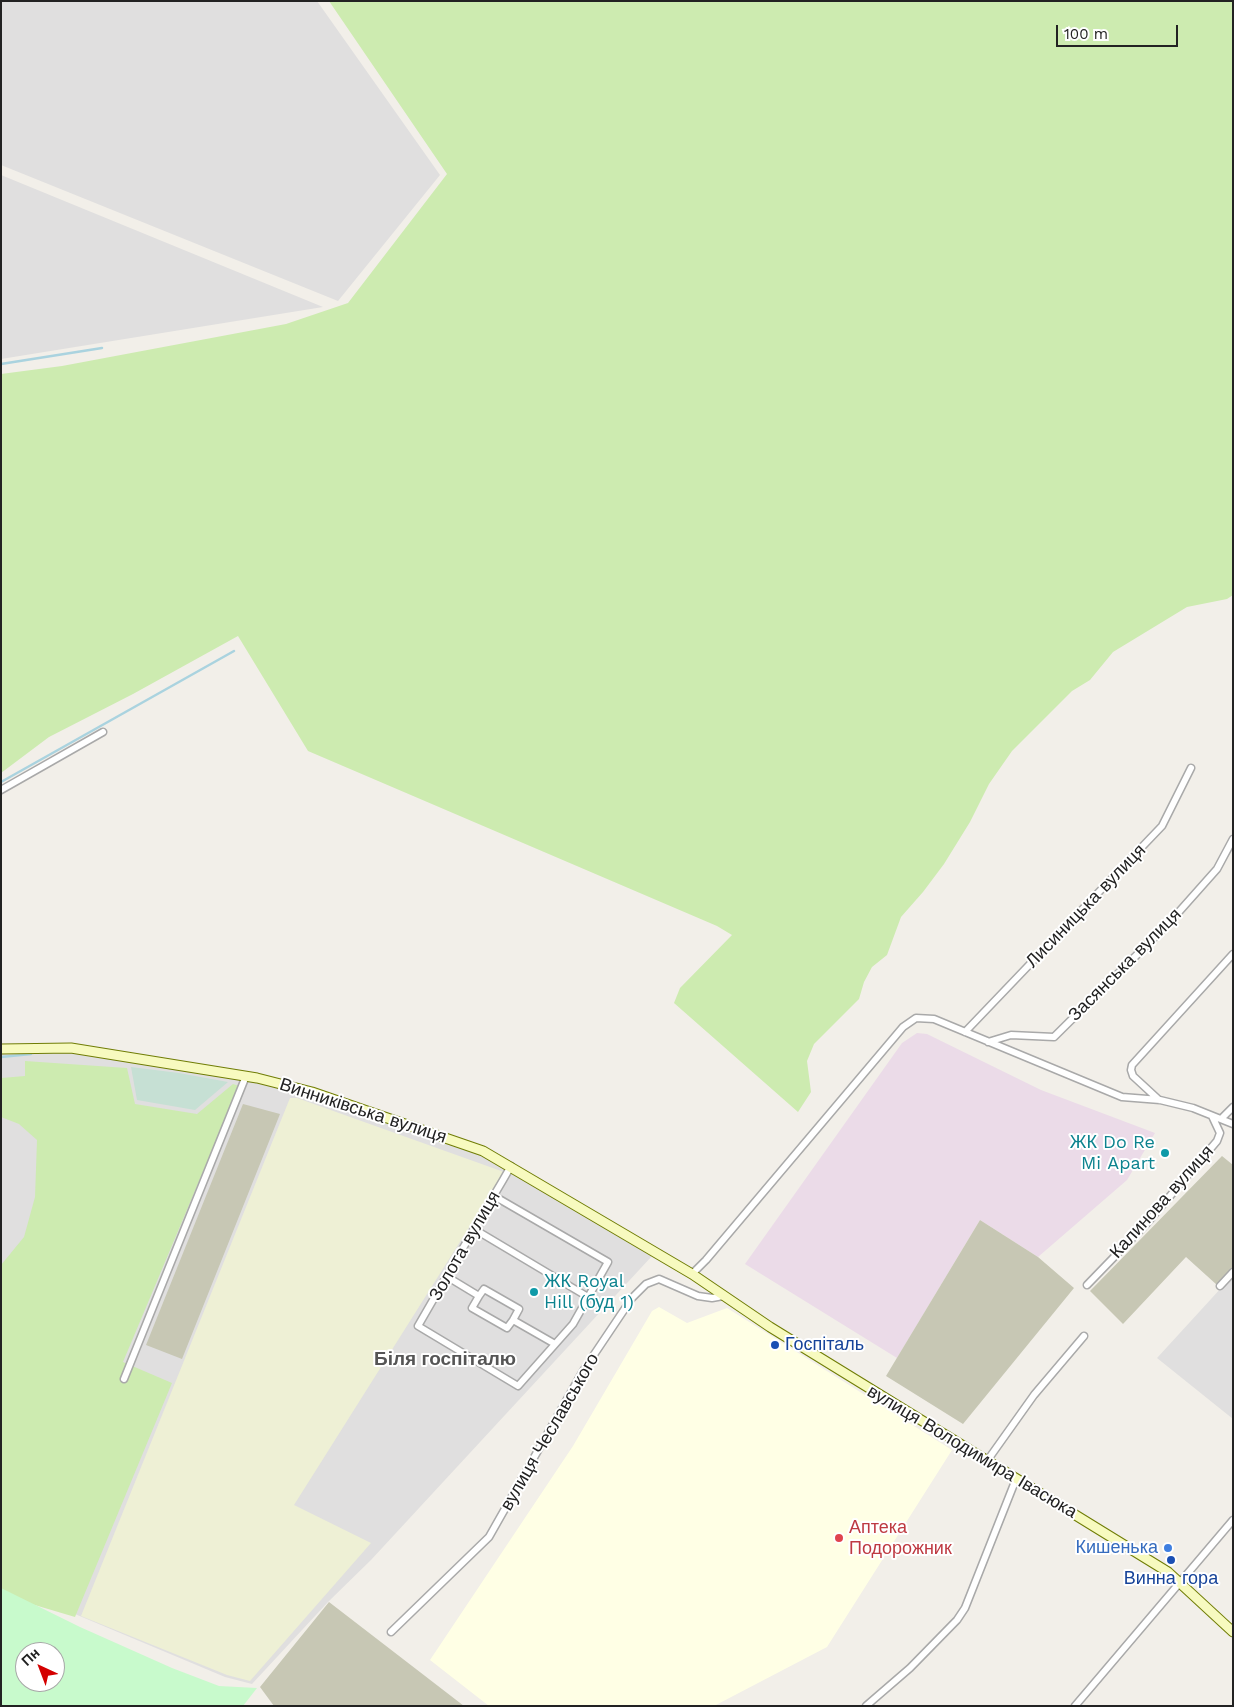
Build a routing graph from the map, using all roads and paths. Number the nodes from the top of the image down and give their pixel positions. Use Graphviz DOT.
graph roads {
  1 [pos="103,732"];
  2 [pos="1192,768"];
  3 [pos="1,790"];
  4 [pos="1233,839"];
  5 [pos="1233,954"];
  6 [pos="965,1032"];
  7 [pos="988,1042"];
  8 [pos="1,1049"];
  9 [pos="246,1076"];
  10 [pos="1160,1100"];
  11 [pos="1233,1107"];
  12 [pos="1211,1115"];
  13 [pos="1221,1120"];
  14 [pos="1233,1124"];
  15 [pos="512,1166"];
  16 [pos="494,1196"];
  17 [pos="474,1229"];
  18 [pos="1233,1272"];
  19 [pos="692,1274"];
  20 [pos="446,1276"];
  21 [pos="1087,1285"];
  22 [pos="1220,1286"];
  23 [pos="479,1296"];
  24 [pos="588,1296"];
  25 [pos="726,1298"];
  26 [pos="512,1320"];
  27 [pos="1084,1336"];
  28 [pos="554,1344"];
  29 [pos="124,1379"];
  30 [pos="987,1461"];
  31 [pos="1016,1479"];
  32 [pos="1233,1520"];
  33 [pos="1180,1581"];
  34 [pos="391,1632"];
  35 [pos="1233,1632"];
  36 [pos="866,1706"];
  37 [pos="1075,1706"];
  1 -- 3 [label="street"];
  2 -- 6 [label="street, Лисиницька вулиця"];
  4 -- 7 [label="street, Засянська вулиця"];
  5 -- 10 [label="street"];
  6 -- 7 [label="street"];
  6 -- 19 [label="street"];
  7 -- 10 [label="street"];
  8 -- 9 [label="main road, Винниківська вулиця"];
  9 -- 15 [label="main road, Винниківська вулиця"];
  9 -- 29 [label="street"];
  10 -- 12 [label="street"];
  11 -- 13 [label="street"];
  12 -- 13 [label="street"];
  12 -- 21 [label="street, Калинова вулиця"];
  13 -- 14 [label="street"];
  15 -- 16 [label="street, Золота вулиця"];
  15 -- 19 [label="main road, Винниківська вулиця"];
  16 -- 17 [label="street, Золота вулиця"];
  16 -- 24 [label="street"];
  17 -- 20 [label="street, Золота вулиця"];
  17 -- 24 [label="street"];
  18 -- 22 [label="street"];
  19 -- 25 [label="main road, вулиця Володимира Івасюка"];
  20 -- 23 [label="street"];
  20 -- 28 [label="street, Золота вулиця"];
  23 -- 26 [label="street"];
  23 -- 26 [label="street"];
  24 -- 28 [label="street"];
  25 -- 30 [label="main road, вулиця Володимира Івасюка"];
  25 -- 34 [label="street, вулиця Чеславського"];
  26 -- 28 [label="street"];
  27 -- 30 [label="street"];
  30 -- 31 [label="main road, вулиця Володимира Івасюка"];
  31 -- 33 [label="main road, вулиця Володимира Івасюка"];
  31 -- 36 [label="street"];
  32 -- 33 [label="street"];
  33 -- 35 [label="main road, вулиця Володимира Івасюка"];
  33 -- 37 [label="street"];
}
